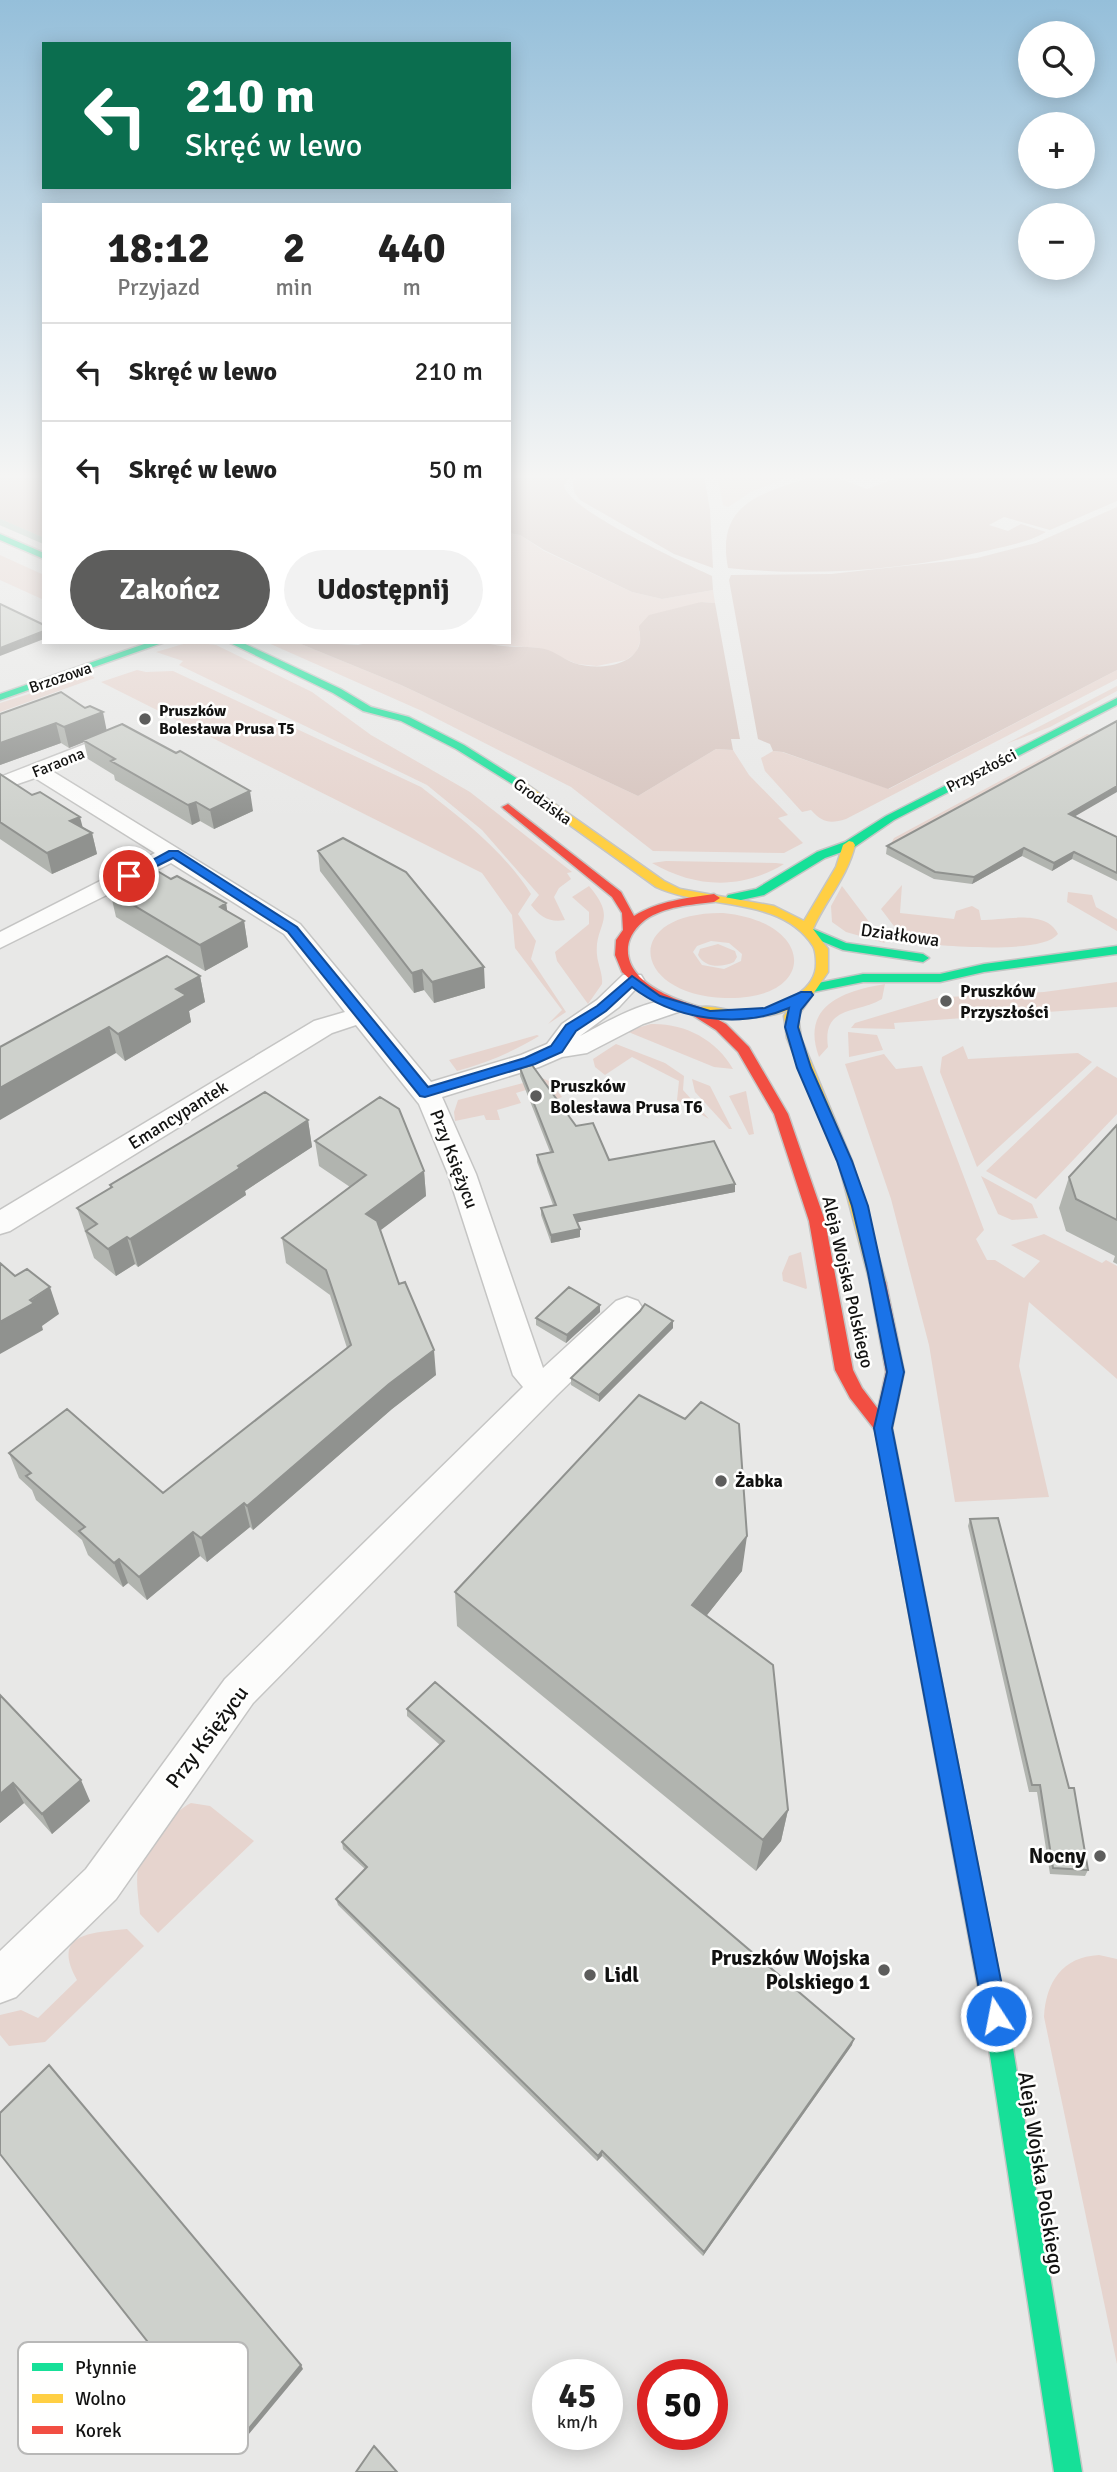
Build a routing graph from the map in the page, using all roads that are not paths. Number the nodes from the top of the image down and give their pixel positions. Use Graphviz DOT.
graph roads {
  1 [pos="154,644"];
  2 [pos="237,644"];
  3 [pos="0,697"];
  4 [pos="1117,701"];
  5 [pos="367,709"];
  6 [pos="380,729"];
  7 [pos="117,738"];
  8 [pos="37,770"];
  9 [pos="0,784"];
  10 [pos="495,797"];
  11 [pos="849,845"];
  12 [pos="173,853"];
  13 [pos="714,898"];
  14 [pos="732,898"];
  15 [pos="629,930"];
  16 [pos="811,930"];
  17 [pos="0,941"];
  18 [pos="1117,950"];
  19 [pos="984,968"];
  20 [pos="632,980"];
  21 [pos="809,992"];
  22 [pos="681,1009"];
  23 [pos="361,1015"];
  24 [pos="557,1049"];
  25 [pos="425,1093"];
  26 [pos="0,1224"];
  27 [pos="627,1309"];
  28 [pos="545,1385"];
  29 [pos="883,1428"];
  30 [pos="0,1981"];
  31 [pos="1068,2472"];
  1 -- 3 [label="main road, Brzozowa"];
  2 -- 5 [label="main road, Grodziska"];
  4 -- 11 [label="main road, Przyszłości"];
  5 -- 6 [label="main road, Grodziska"];
  5 -- 13 [label="main road, Grodziska"];
  7 -- 8 [label="street, Faraona"];
  8 -- 9 [label="street, Faraona"];
  8 -- 12 [label="street, Przy Księżycu"];
  10 -- 15 [label="main road, Grodziska"];
  11 -- 14 [label="main road, Przyszłości"];
  11 -- 16 [label="main road"];
  12 -- 17 [label="street"];
  12 -- 23 [label="street, Przy Księżycu"];
  13 -- 14 [label="main road"];
  13 -- 15 [label="main road"];
  14 -- 16 [label="main road"];
  15 -- 20 [label="main road"];
  16 -- 19 [label="main road, Działkowa"];
  16 -- 21 [label="main road"];
  18 -- 19 [label="main road, Działkowa"];
  19 -- 21 [label="main road, Działkowa"];
  20 -- 22 [label="main road"];
  20 -- 24 [label="street"];
  21 -- 22 [label="main road"];
  21 -- 29 [label="main road, Aleja Wojska Polskiego"];
  22 -- 24 [label="street"];
  22 -- 29 [label="main road, Aleja Wojska Polskiego"];
  23 -- 25 [label="street, Przy Księżycu"];
  23 -- 26 [label="street, Emancypantek"];
  24 -- 25 [label="street"];
  25 -- 28 [label="street, Przy Księżycu"];
  27 -- 28 [label="street, Przy Księżycu"];
  28 -- 30 [label="street, Przy Księżycu"];
  29 -- 31 [label="main road, Aleja Wojska Polskiego"];
}
